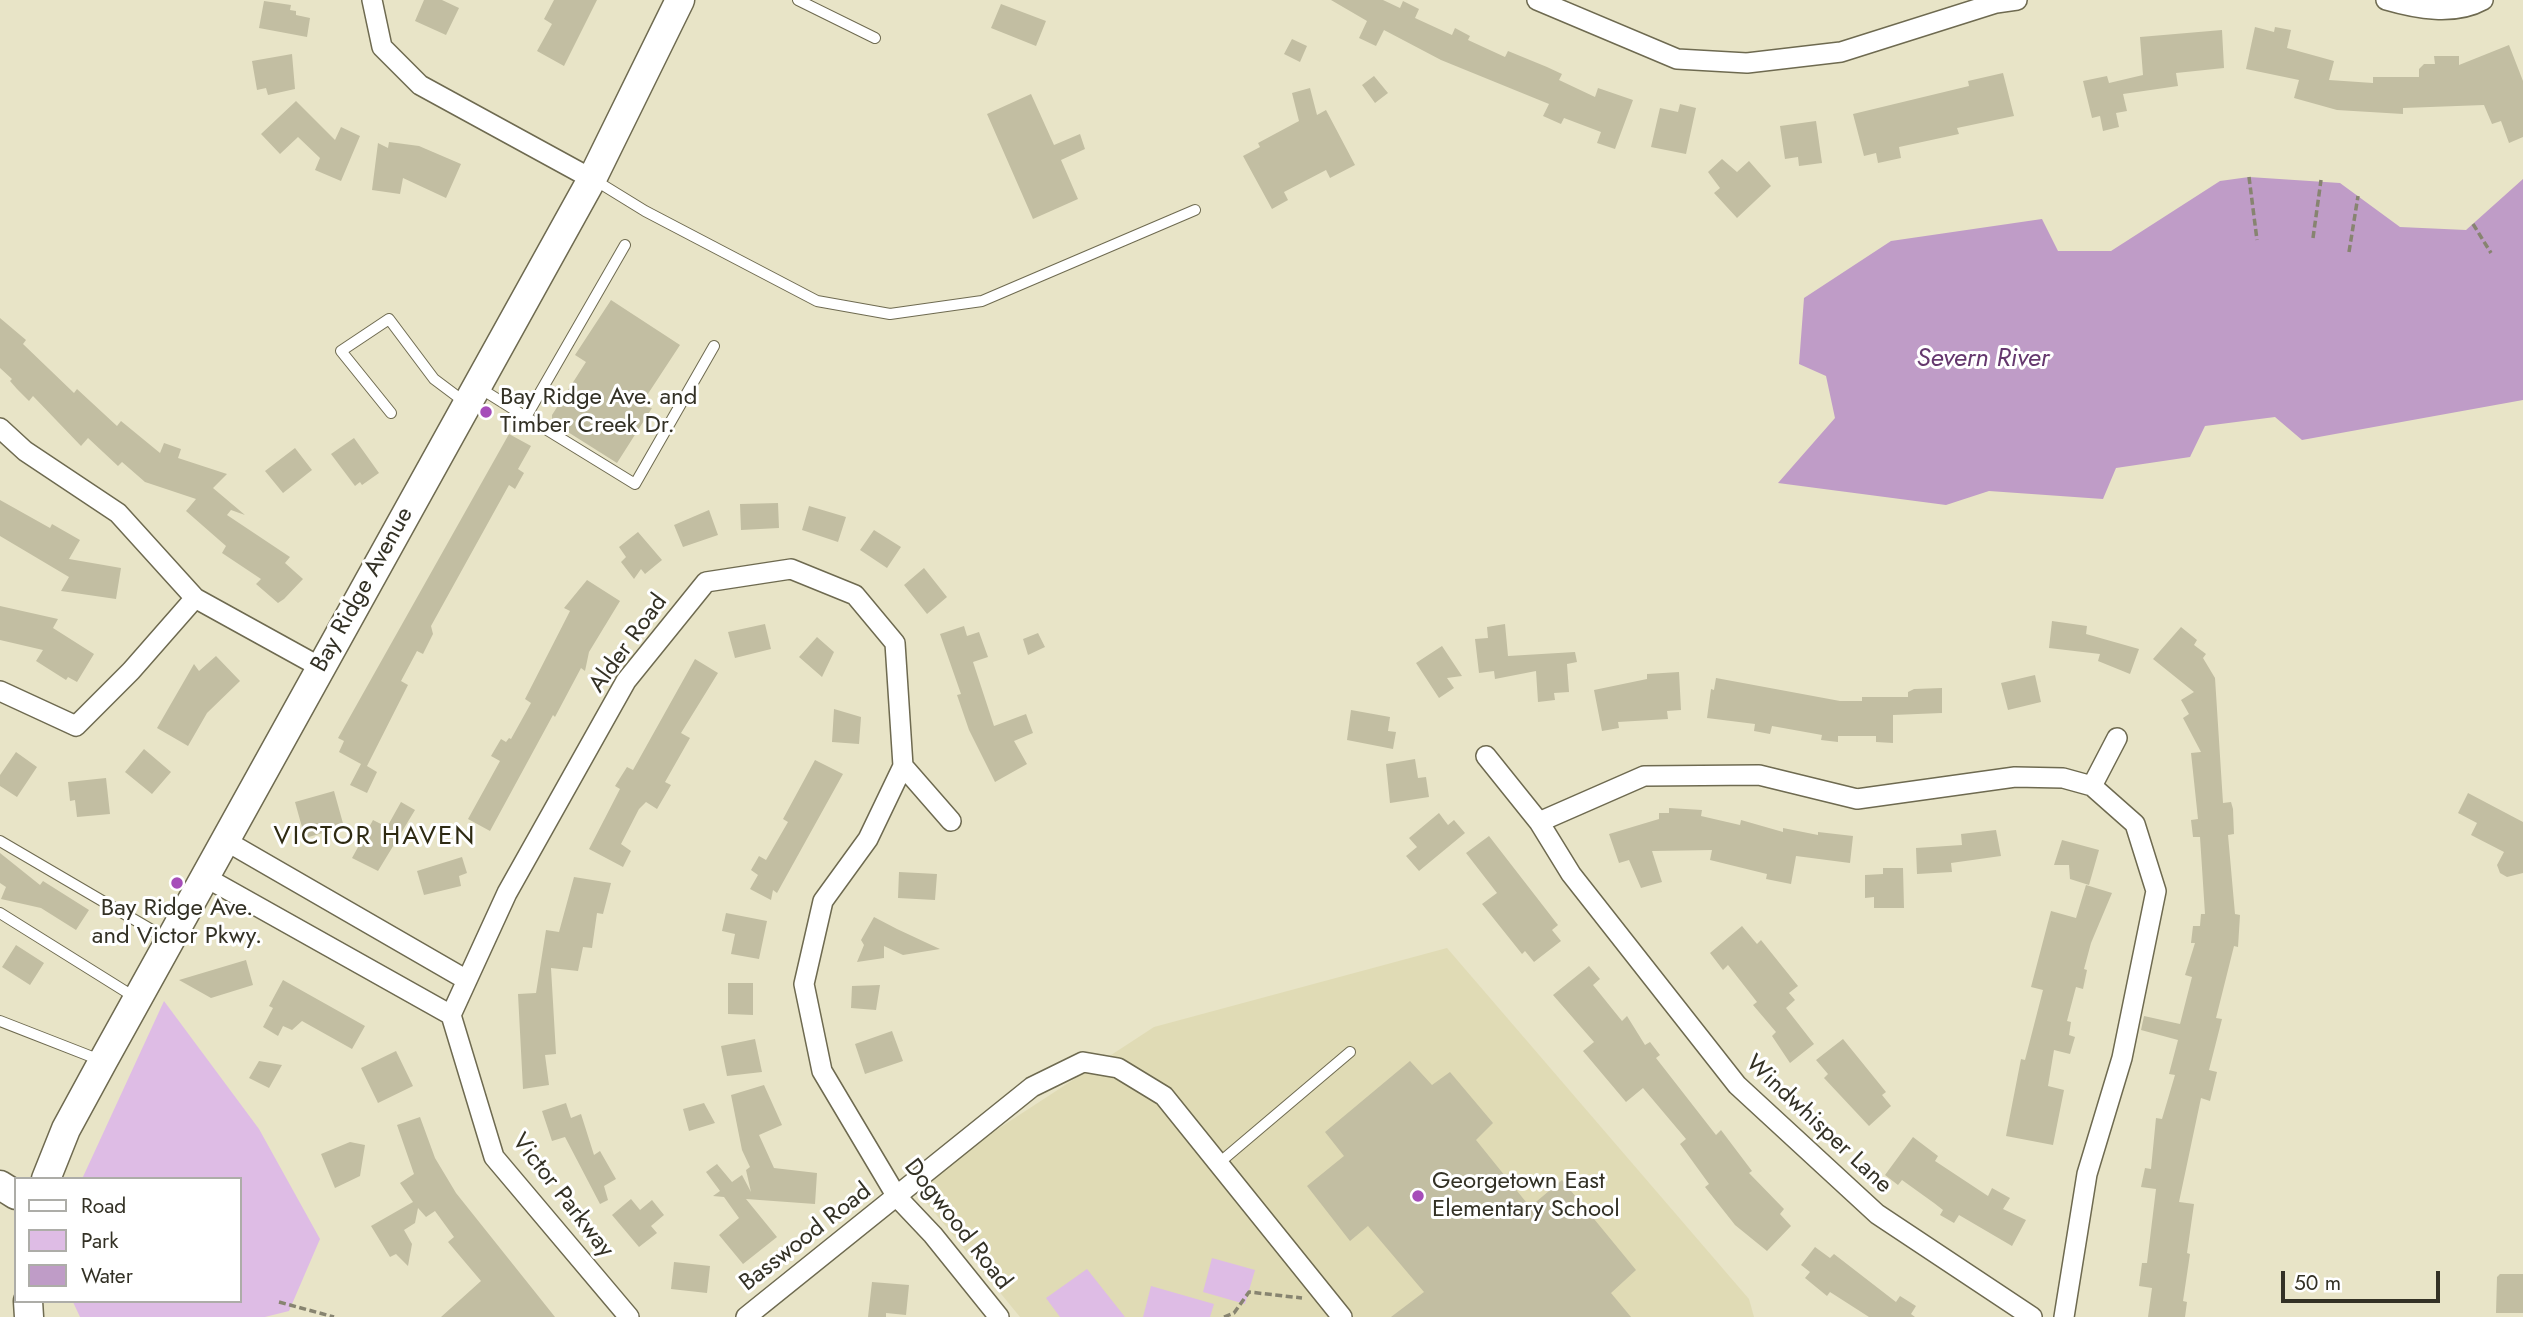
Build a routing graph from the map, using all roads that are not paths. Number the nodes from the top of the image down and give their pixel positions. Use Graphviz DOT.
graph roads {
  1 [pos="373,0"];
  2 [pos="680,0"];
  3 [pos="798,0"];
  4 [pos="1537,0"];
  5 [pos="2017,0"];
  6 [pos="2386,0"];
  7 [pos="2483,0"];
  8 [pos="1995,2"];
  9 [pos="875,38"];
  10 [pos="592,178"];
  11 [pos="1195,210"];
  12 [pos="625,244"];
  13 [pos="714,346"];
  14 [pos="471,395"];
  15 [pos="391,413"];
  16 [pos="526,417"];
  17 [pos="0,428"];
  18 [pos="195,598"];
  19 [pos="320,667"];
  20 [pos="0,691"];
  21 [pos="901,700"];
  22 [pos="2117,738"];
  23 [pos="1486,756"];
  24 [pos="903,766"];
  25 [pos="2092,786"];
  26 [pos="951,821"];
  27 [pos="1539,822"];
  28 [pos="0,841"];
  29 [pos="226,841"];
  30 [pos="205,877"];
  31 [pos="0,913"];
  32 [pos="170,940"];
  33 [pos="465,979"];
  34 [pos="138,999"];
  35 [pos="450,1015"];
  36 [pos="0,1021"];
  37 [pos="1350,1052"];
  38 [pos="103,1061"];
  39 [pos="1219,1163"];
  40 [pos="47,1177"];
  41 [pos="897,1197"];
  42 [pos="629,1317"];
  43 [pos="746,1317"];
  44 [pos="999,1317"];
  45 [pos="1342,1317"];
  46 [pos="2032,1317"];
  47 [pos="2064,1317"];
  1 -- 10 [label="street"];
  2 -- 10 [label="main road, Bay Ridge Avenue"];
  3 -- 9 [label="lane"];
  4 -- 8 [label="street"];
  5 -- 8 [label="street"];
  6 -- 7 [label="street"];
  10 -- 11 [label="lane"];
  10 -- 14 [label="main road, Bay Ridge Avenue"];
  12 -- 16 [label="lane"];
  13 -- 16 [label="lane"];
  14 -- 15 [label="lane"];
  14 -- 16 [label="lane"];
  14 -- 19 [label="main road, Bay Ridge Avenue"];
  17 -- 18 [label="street"];
  18 -- 19 [label="street"];
  18 -- 20 [label="street"];
  19 -- 29 [label="main road, Bay Ridge Avenue"];
  21 -- 24 [label="street, Dogwood Road"];
  21 -- 33 [label="street, Alder Road"];
  22 -- 25 [label="street"];
  23 -- 27 [label="street, Windwhisper Lane"];
  24 -- 26 [label="street"];
  24 -- 41 [label="street, Dogwood Road"];
  25 -- 27 [label="street"];
  25 -- 47 [label="street"];
  27 -- 46 [label="street, Windwhisper Lane"];
  28 -- 32 [label="lane"];
  29 -- 30 [label="main road, Bay Ridge Avenue"];
  29 -- 33 [label="street"];
  30 -- 32 [label="main road, Bay Ridge Avenue"];
  30 -- 35 [label="street"];
  31 -- 34 [label="lane"];
  32 -- 34 [label="main road, Bay Ridge Avenue"];
  33 -- 35 [label="street"];
  34 -- 38 [label="main road, Bay Ridge Avenue"];
  35 -- 42 [label="street, Victor Parkway"];
  36 -- 38 [label="lane"];
  37 -- 39 [label="lane"];
  38 -- 40 [label="main road, Bay Ridge Avenue"];
  39 -- 41 [label="street, Basswood Road"];
  39 -- 45 [label="street, Basswood Road"];
  41 -- 43 [label="street, Basswood Road"];
  41 -- 44 [label="street, Dogwood Road"];
}
